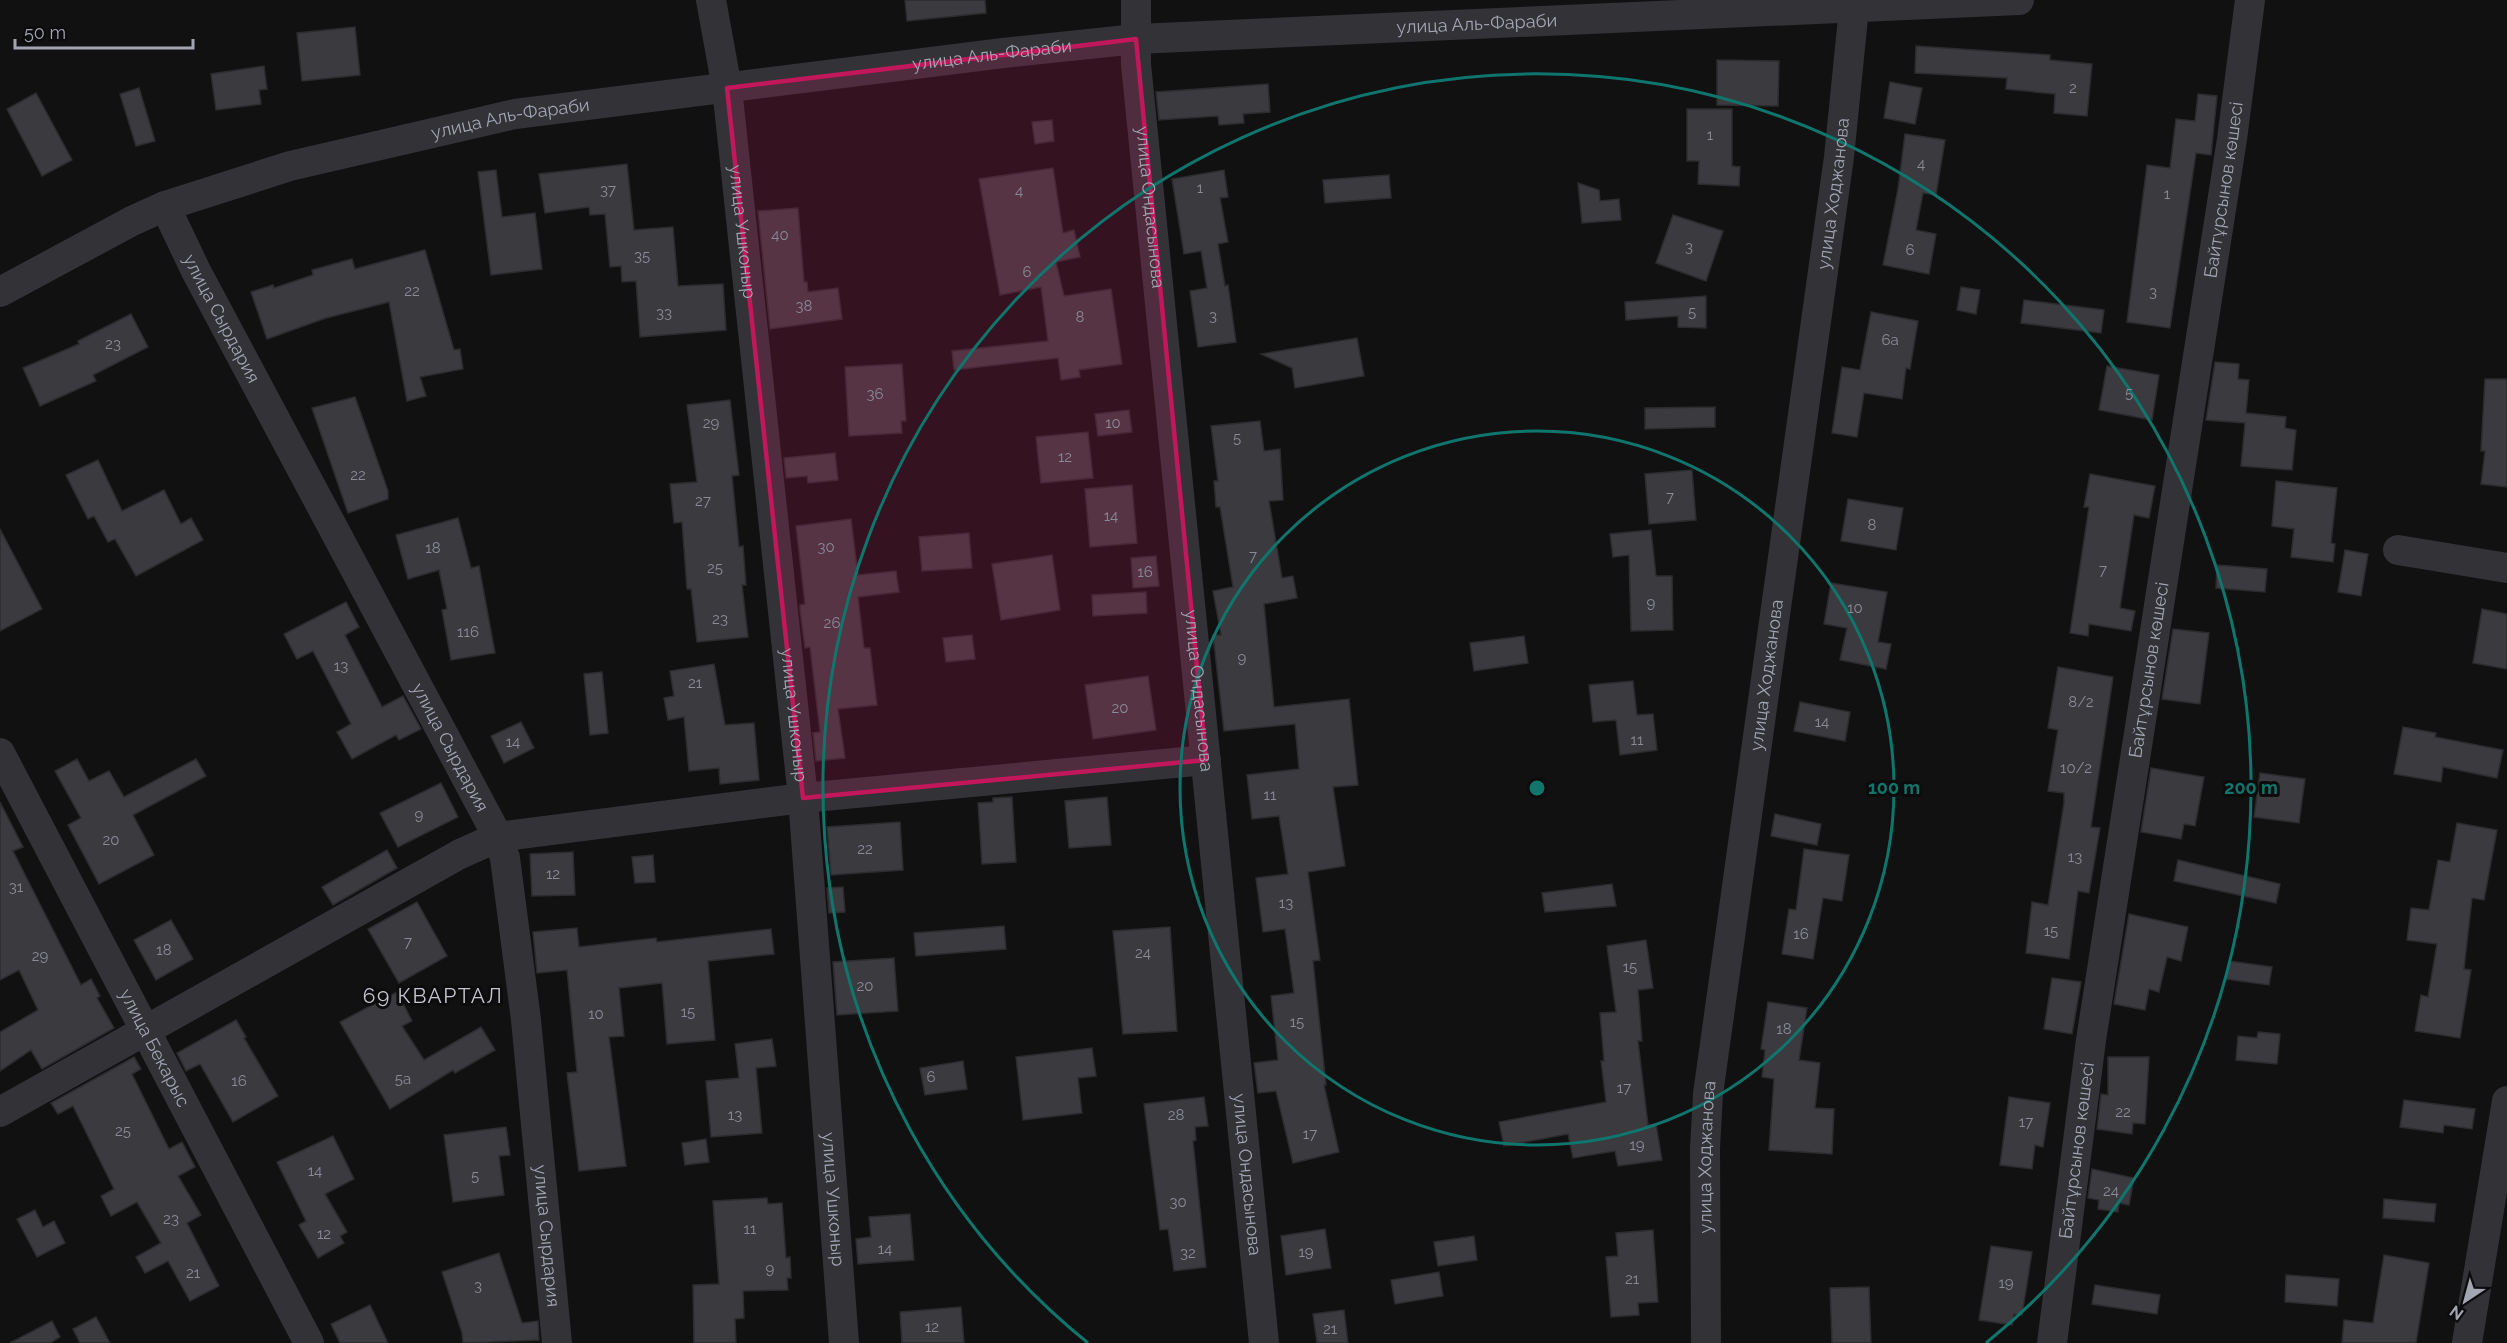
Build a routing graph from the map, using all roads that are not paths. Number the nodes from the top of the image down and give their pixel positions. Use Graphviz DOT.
graph roads {
  1 [pos="711,0"];
  2 [pos="1136,0"];
  3 [pos="2019,0"];
  4 [pos="2250,0"];
  5 [pos="1839,6"];
  6 [pos="1136,39"];
  7 [pos="727,88"];
  8 [pos="165,206"];
  9 [pos="0,292"];
  10 [pos="2398,550"];
  11 [pos="2507,568"];
  12 [pos="0,753"];
  13 [pos="1206,760"];
  14 [pos="802,798"];
  15 [pos="498,837"];
  16 [pos="146,1029"];
  17 [pos="2507,1101"];
  18 [pos="0,1112"];
  19 [pos="309,1343"];
  20 [pos="556,1343"];
  21 [pos="844,1343"];
  22 [pos="1264,1343"];
  23 [pos="1706,1343"];
  24 [pos="2052,1343"];
  25 [pos="2467,1343"];
  1 -- 7 [label="street, улица Ушконыр"];
  2 -- 6 [label="street, улица Ондасынова"];
  3 -- 5 [label="street, улица Аль-Фараби"];
  4 -- 24 [label="street, Байтұрсынов көшесі"];
  5 -- 6 [label="street, улица Аль-Фараби"];
  5 -- 23 [label="street, улица Ходжанова"];
  6 -- 7 [label="street, улица Аль-Фараби"];
  6 -- 13 [label="street, улица Ондасынова"];
  7 -- 8 [label="street, улица Аль-Фараби"];
  7 -- 14 [label="street, улица Ушконыр"];
  8 -- 9 [label="street, улица Аль-Фараби"];
  8 -- 15 [label="street, улица Сырдария"];
  10 -- 11 [label="street"];
  12 -- 16 [label="street, улица Бекарыс"];
  13 -- 14 [label="street"];
  13 -- 22 [label="street, улица Ондасынова"];
  14 -- 15 [label="street"];
  14 -- 21 [label="street, улица Ушконыр"];
  15 -- 16 [label="street"];
  15 -- 20 [label="street, улица Сырдария"];
  16 -- 18 [label="street"];
  16 -- 19 [label="street, улица Бекарыс"];
  17 -- 25 [label="street"];
}
